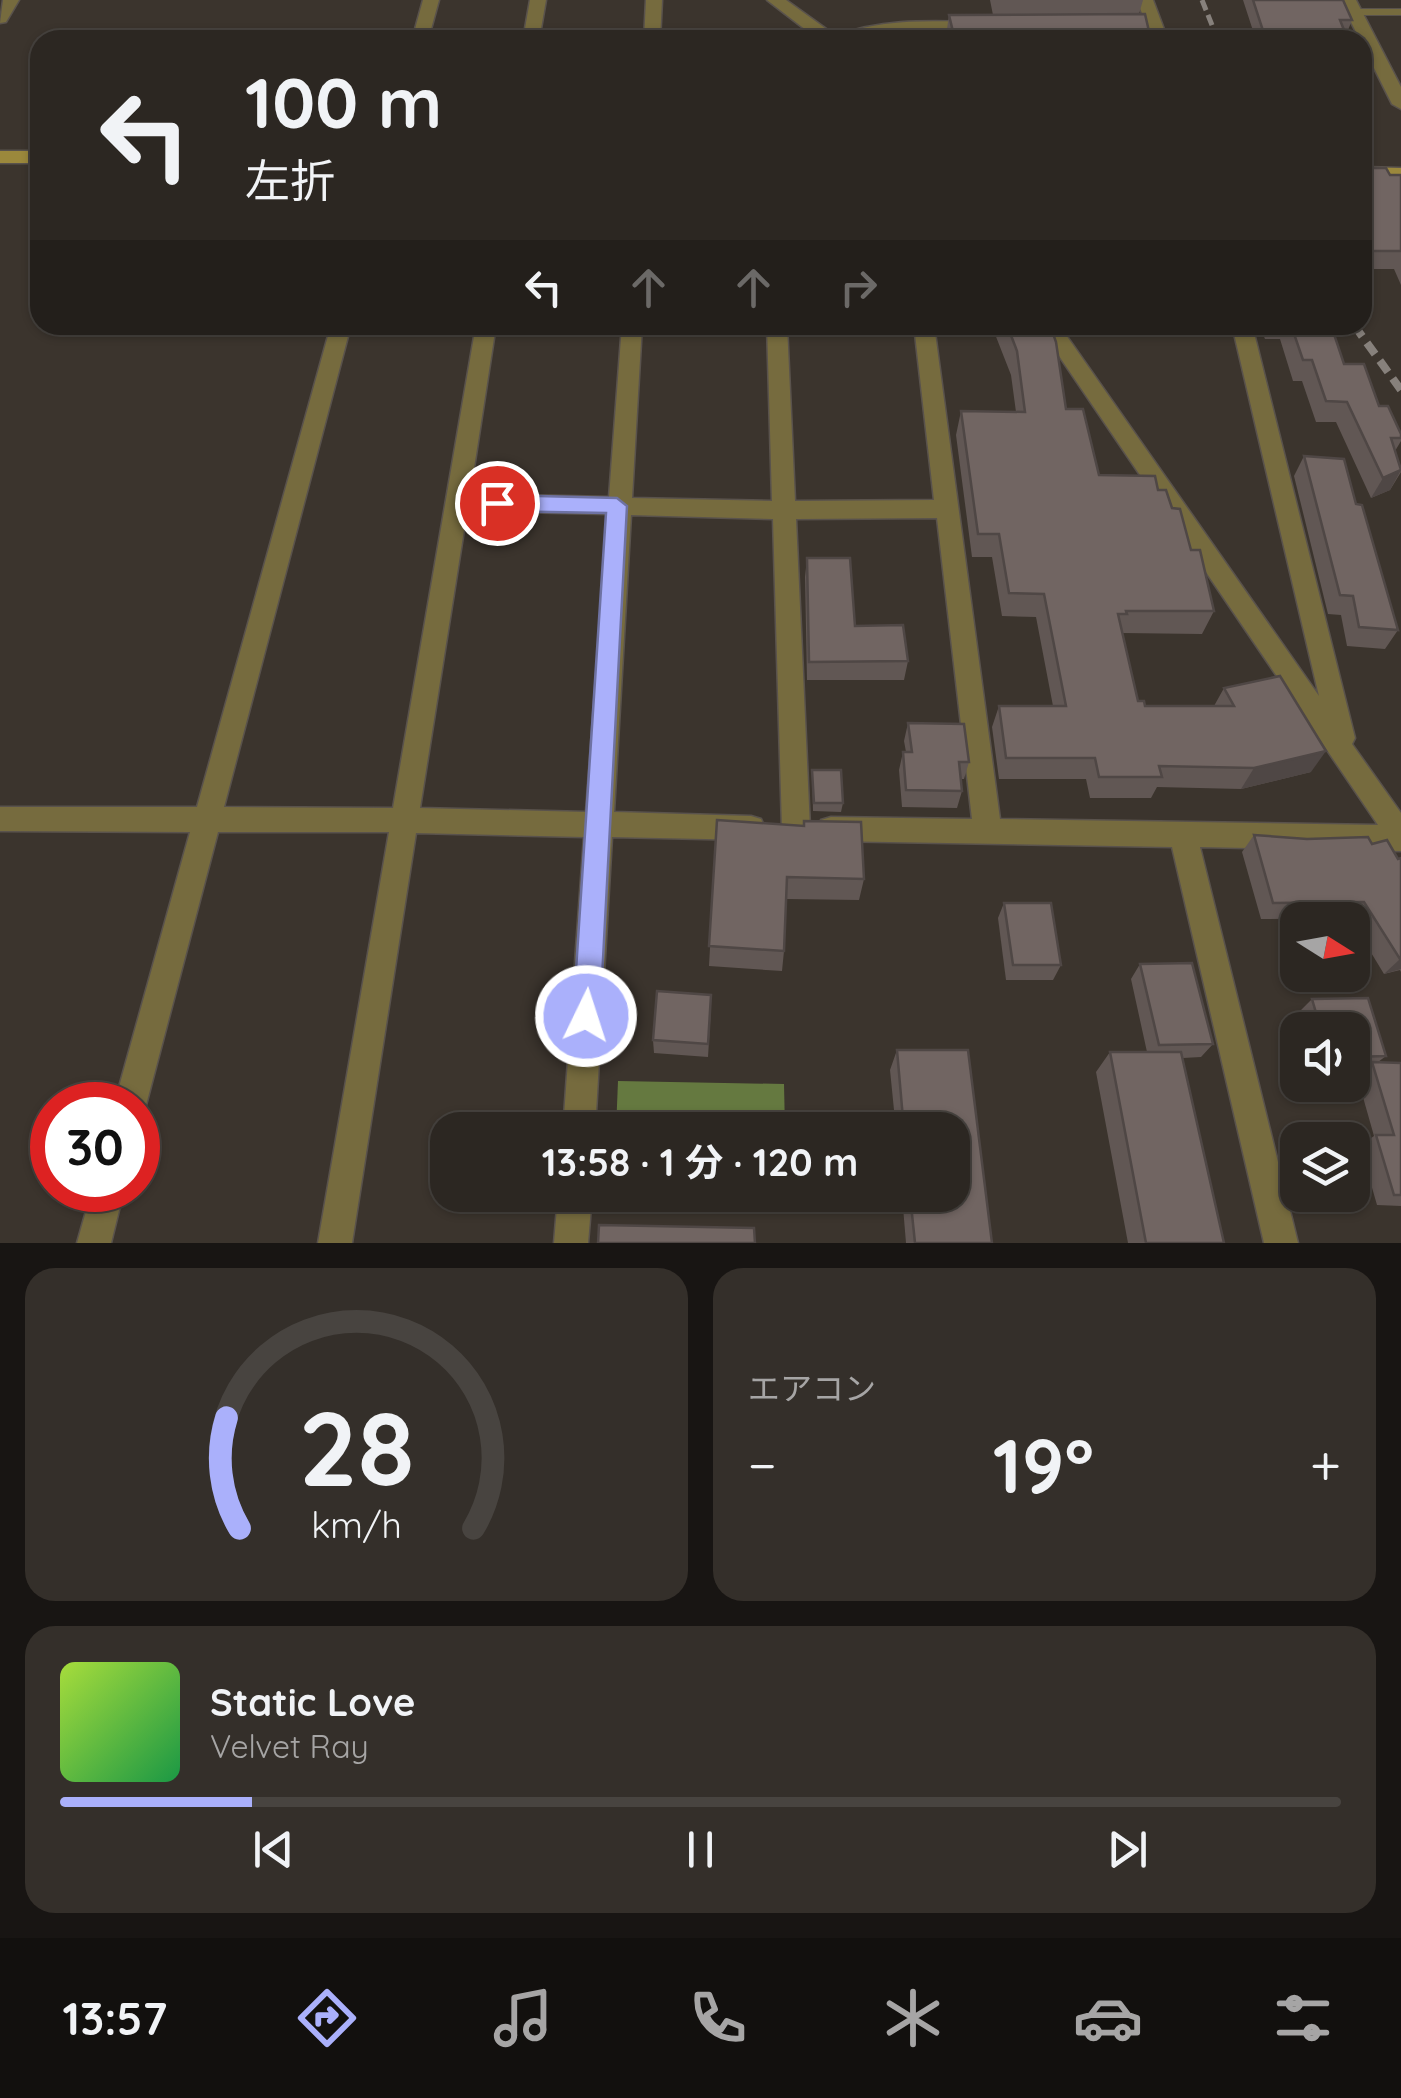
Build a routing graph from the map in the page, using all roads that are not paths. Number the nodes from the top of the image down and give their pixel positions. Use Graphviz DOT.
graph roads {
  1 [pos="11,0"];
  2 [pos="430,0"];
  3 [pos="538,0"];
  4 [pos="654,0"];
  5 [pos="775,0"];
  6 [pos="1145,0"];
  7 [pos="1351,6"];
  8 [pos="1401,12"];
  9 [pos="0,18"];
  10 [pos="1136,26"];
  11 [pos="999,27"];
  12 [pos="422,30"];
  13 [pos="534,30"];
  14 [pos="652,30"];
  15 [pos="816,30"];
  16 [pos="868,30"];
  17 [pos="1148,30"];
  18 [pos="1156,30"];
  19 [pos="1363,30"];
  20 [pos="1372,47"];
  21 [pos="1401,104"];
  22 [pos="0,157"];
  23 [pos="30,157"];
  24 [pos="1372,173"];
  25 [pos="1401,174"];
  26 [pos="338,335"];
  27 [pos="484,335"];
  28 [pos="631,335"];
  29 [pos="777,335"];
  30 [pos="925,335"];
  31 [pos="1055,335"];
  32 [pos="1244,335"];
  33 [pos="457,502"];
  34 [pos="617,506"];
  35 [pos="946,509"];
  36 [pos="782,510"];
  37 [pos="1346,754"];
  38 [pos="0,819"];
  39 [pos="205,820"];
  40 [pos="404,820"];
  41 [pos="599,825"];
  42 [pos="796,828"];
  43 [pos="988,832"];
  44 [pos="1183,834"];
  45 [pos="1401,837"];
  46 [pos="136,1082"];
  47 [pos="580,1112"];
  48 [pos="102,1212"];
  49 [pos="574,1212"];
  50 [pos="94,1243"];
  51 [pos="334,1243"];
  52 [pos="572,1243"];
  53 [pos="1280,1243"];
  1 -- 9 [label="street"];
  2 -- 12 [label="street"];
  3 -- 13 [label="street"];
  4 -- 14 [label="street"];
  5 -- 15 [label="street"];
  6 -- 18 [label="street"];
  7 -- 8 [label="lane"];
  7 -- 19 [label="street"];
  10 -- 17 [label="street"];
  11 -- 16 [label="street"];
  20 -- 21 [label="street"];
  22 -- 23 [label="main road"];
  24 -- 25 [label="main road"];
  26 -- 39 [label="street"];
  27 -- 33 [label="street"];
  28 -- 34 [label="street"];
  29 -- 36 [label="street"];
  30 -- 35 [label="street"];
  31 -- 37 [label="street"];
  32 -- 37 [label="street"];
  33 -- 34 [label="street"];
  33 -- 40 [label="street"];
  34 -- 36 [label="street"];
  34 -- 41 [label="street"];
  35 -- 36 [label="street"];
  35 -- 43 [label="street"];
  36 -- 42 [label="street"];
  37 -- 45 [label="street"];
  38 -- 39 [label="street"];
  39 -- 40 [label="street"];
  39 -- 46 [label="street"];
  40 -- 41 [label="street"];
  40 -- 51 [label="street"];
  41 -- 42 [label="street"];
  41 -- 47 [label="street"];
  42 -- 43 [label="street"];
  43 -- 44 [label="street"];
  44 -- 45 [label="street"];
  44 -- 53 [label="street"];
  48 -- 50 [label="street"];
  49 -- 52 [label="street"];
}
